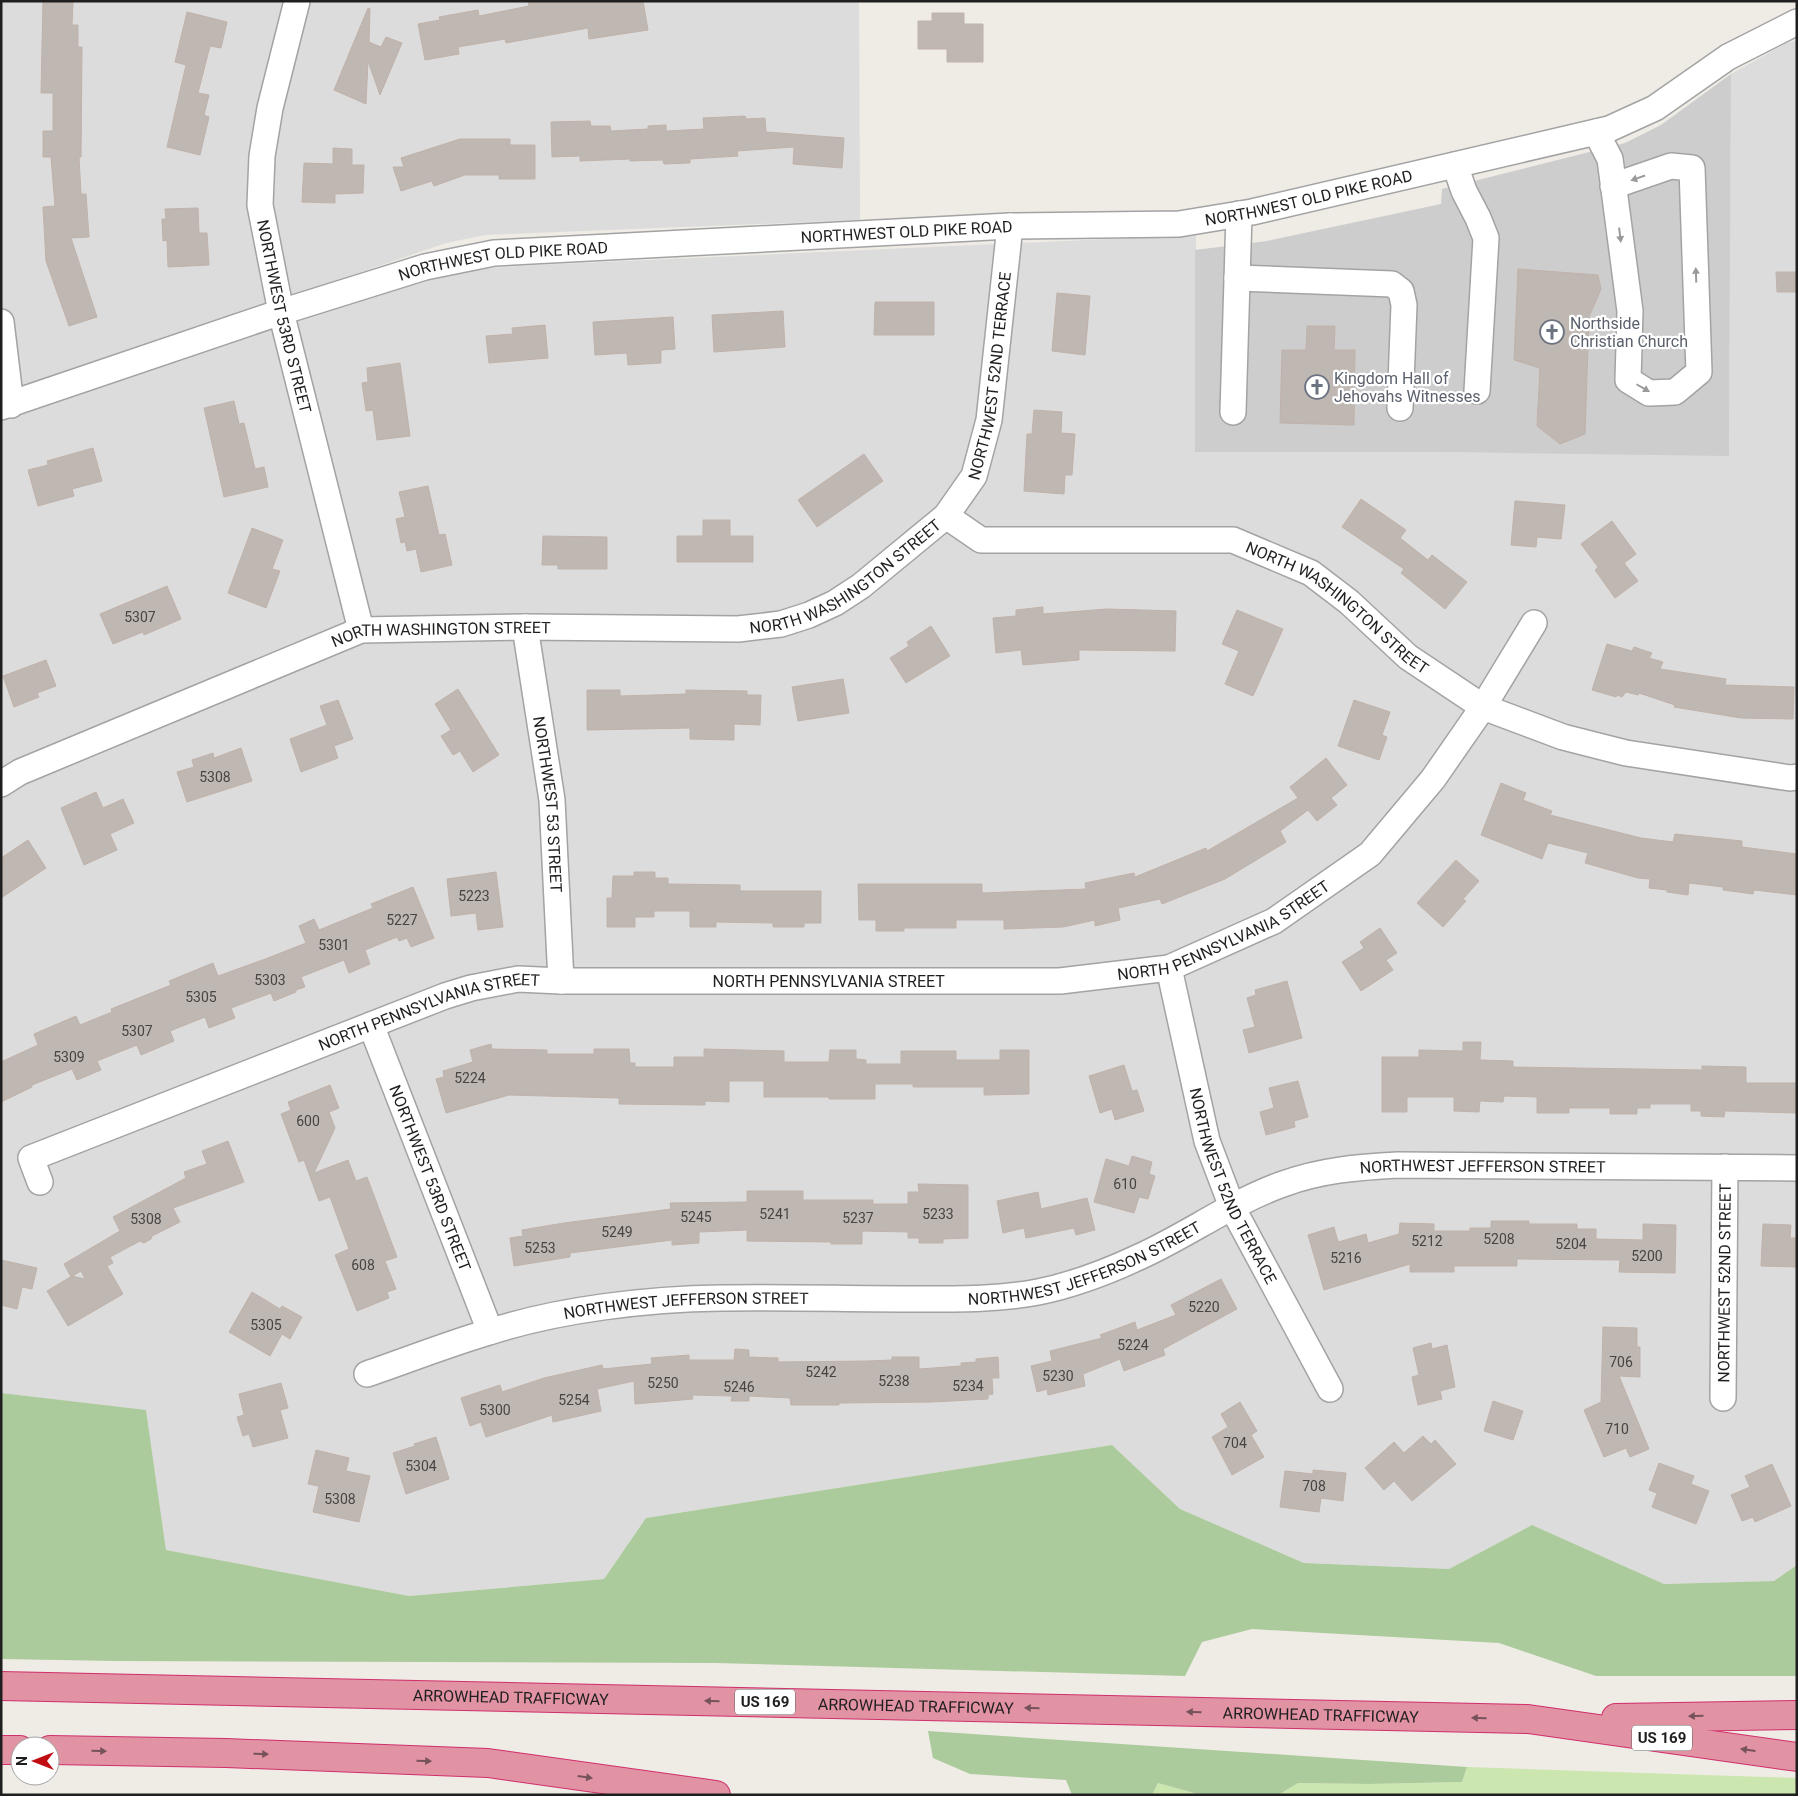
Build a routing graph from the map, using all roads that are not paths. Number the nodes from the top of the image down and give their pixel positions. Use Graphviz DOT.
graph roads {
  1 [pos="298,1"];
  2 [pos="1797,22"];
  3 [pos="1596,132"];
  4 [pos="1455,165"];
  5 [pos="1614,186"];
  6 [pos="1238,214"];
  7 [pos="1010,226"];
  8 [pos="1237,278"];
  9 [pos="281,312"];
  10 [pos="1,322"];
  11 [pos="1477,391"];
  12 [pos="6,406"];
  13 [pos="1400,408"];
  14 [pos="1233,412"];
  15 [pos="946,516"];
  16 [pos="1534,624"];
  17 [pos="525,627"];
  18 [pos="361,630"];
  19 [pos="1484,707"];
  20 [pos="1797,777"];
  21 [pos="1,784"];
  22 [pos="1169,968"];
  23 [pos="561,981"];
  24 [pos="371,1025"];
  25 [pos="1725,1167"];
  26 [pos="1797,1168"];
  27 [pos="40,1182"];
  28 [pos="1232,1207"];
  29 [pos="490,1331"];
  30 [pos="367,1374"];
  31 [pos="1330,1389"];
  32 [pos="1723,1398"];
  33 [pos="1,1686"];
  34 [pos="1797,1715"];
  35 [pos="1528,1719"];
  36 [pos="60,1750"];
  37 [pos="1797,1757"];
  38 [pos="716,1795"];
  1 -- 9 [label="street, NORTHWEST 53RD STREET"];
  2 -- 3 [label="street, NORTHWEST OLD PIKE ROAD"];
  3 -- 4 [label="street, NORTHWEST OLD PIKE ROAD"];
  3 -- 5 [label="street"];
  4 -- 6 [label="street, NORTHWEST OLD PIKE ROAD"];
  4 -- 11 [label="street"];
  5 -- 5 [label="street, one-way"];
  6 -- 7 [label="street, NORTHWEST OLD PIKE ROAD"];
  6 -- 8 [label="street"];
  7 -- 9 [label="street, NORTHWEST OLD PIKE ROAD"];
  7 -- 15 [label="street, NORTHWEST 52ND TERRACE"];
  8 -- 13 [label="street"];
  8 -- 14 [label="street"];
  9 -- 12 [label="street, NORTHWEST OLD PIKE ROAD"];
  9 -- 18 [label="street, NORTHWEST 53RD STREET"];
  10 -- 12 [label="street"];
  15 -- 17 [label="street, NORTH WASHINGTON STREET"];
  15 -- 19 [label="street, NORTH WASHINGTON STREET"];
  16 -- 19 [label="street, NORTH PENNSYLVANIA STREET"];
  17 -- 18 [label="street, NORTH WASHINGTON STREET"];
  17 -- 23 [label="street, NORTHWEST 53 STREET"];
  18 -- 21 [label="street, NORTH WASHINGTON STREET"];
  19 -- 20 [label="street, NORTH WASHINGTON STREET"];
  19 -- 22 [label="street, NORTH PENNSYLVANIA STREET"];
  22 -- 23 [label="street, NORTH PENNSYLVANIA STREET"];
  22 -- 28 [label="street, NORTHWEST 52ND TERRACE"];
  23 -- 24 [label="street, NORTH PENNSYLVANIA STREET"];
  24 -- 27 [label="street, NORTH PENNSYLVANIA STREET"];
  24 -- 29 [label="street, NORTHWEST 53RD STREET"];
  25 -- 26 [label="street, NORTHWEST JEFFERSON STREET"];
  25 -- 28 [label="street, NORTHWEST JEFFERSON STREET"];
  25 -- 32 [label="street, NORTHWEST 52ND STREET"];
  28 -- 29 [label="street, NORTHWEST JEFFERSON STREET"];
  28 -- 31 [label="street, NORTHWEST 52ND TERRACE"];
  29 -- 30 [label="street, NORTHWEST JEFFERSON STREET"];
  35 -- 33 [label="highway, ARROWHEAD TRAFFICWAY / US 169, one-way"];
  34 -- 35 [label="highway, one-way"];
  37 -- 35 [label="highway, ARROWHEAD TRAFFICWAY / US 169, one-way"];
  36 -- 38 [label="highway, one-way"];
}
